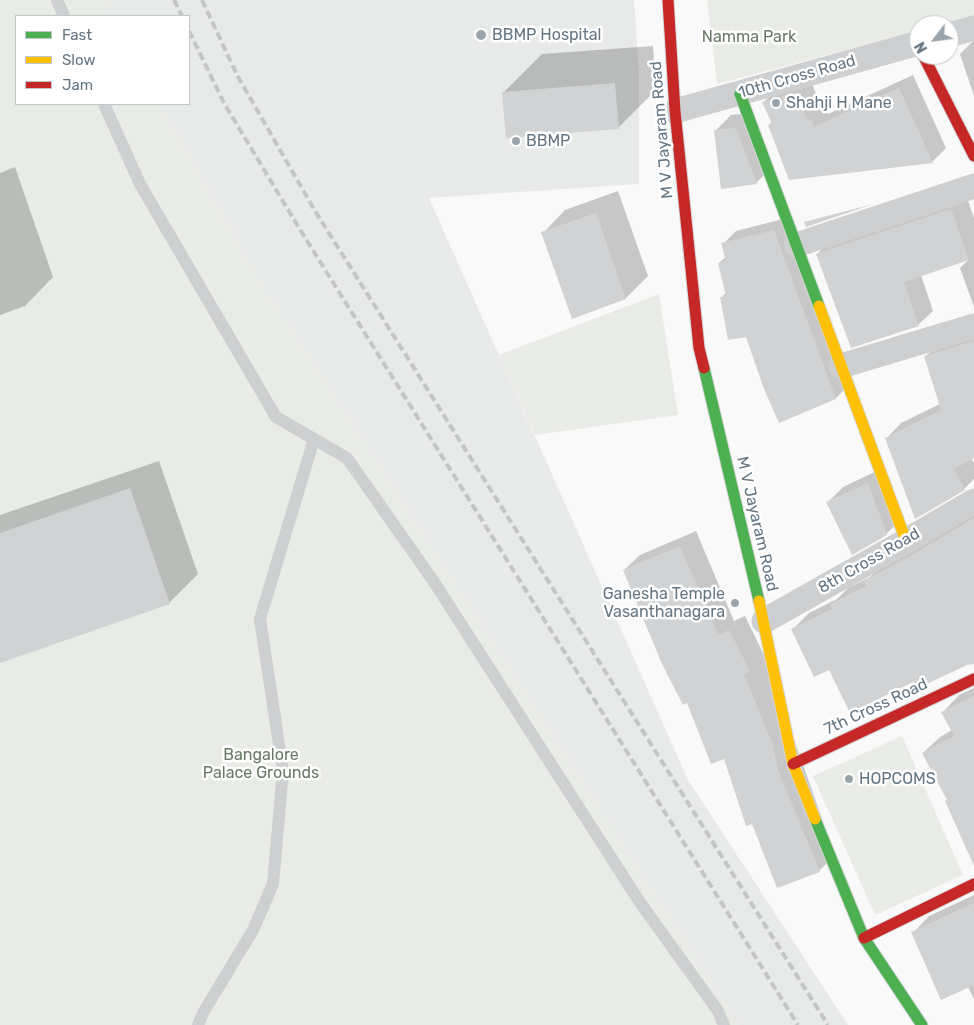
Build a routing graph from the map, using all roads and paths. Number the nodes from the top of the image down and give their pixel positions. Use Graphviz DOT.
graph roads {
  1 [pos="57,0"];
  2 [pos="668,0"];
  3 [pos="64,15"];
  4 [pos="974,28"];
  5 [pos="959,32"];
  6 [pos="909,50"];
  7 [pos="928,65"];
  8 [pos="740,94"];
  9 [pos="104,105"];
  10 [pos="675,111"];
  11 [pos="974,156"];
  12 [pos="974,186"];
  13 [pos="796,245"];
  14 [pos="974,326"];
  15 [pos="841,366"];
  16 [pos="314,439"];
  17 [pos="974,501"];
  18 [pos="906,541"];
  19 [pos="764,621"];
  20 [pos="974,679"];
  21 [pos="793,764"];
  22 [pos="974,884"];
  23 [pos="864,938"];
  24 [pos="198,1025"];
  25 [pos="724,1025"];
  26 [pos="922,1025"];
  1 -- 3 [label="lane"];
  2 -- 10 [label="street, M V Jayaram Road"];
  4 -- 5 [label="street"];
  6 -- 8 [label="street, 10th Cross Road"];
  7 -- 11 [label="street"];
  8 -- 10 [label="street, 10th Cross Road"];
  8 -- 13 [label="street"];
  9 -- 16 [label="lane"];
  10 -- 19 [label="street, M V Jayaram Road"];
  12 -- 13 [label="street"];
  13 -- 15 [label="street"];
  14 -- 15 [label="street"];
  15 -- 18 [label="street"];
  16 -- 24 [label="lane"];
  16 -- 25 [label="lane"];
  17 -- 18 [label="street, 8th Cross Road"];
  18 -- 19 [label="street, 8th Cross Road"];
  19 -- 21 [label="street, M V Jayaram Road"];
  20 -- 21 [label="street, 7th Cross Road"];
  21 -- 23 [label="street, M V Jayaram Road"];
  22 -- 23 [label="street"];
  23 -- 26 [label="street, M V Jayaram Road"];
}
